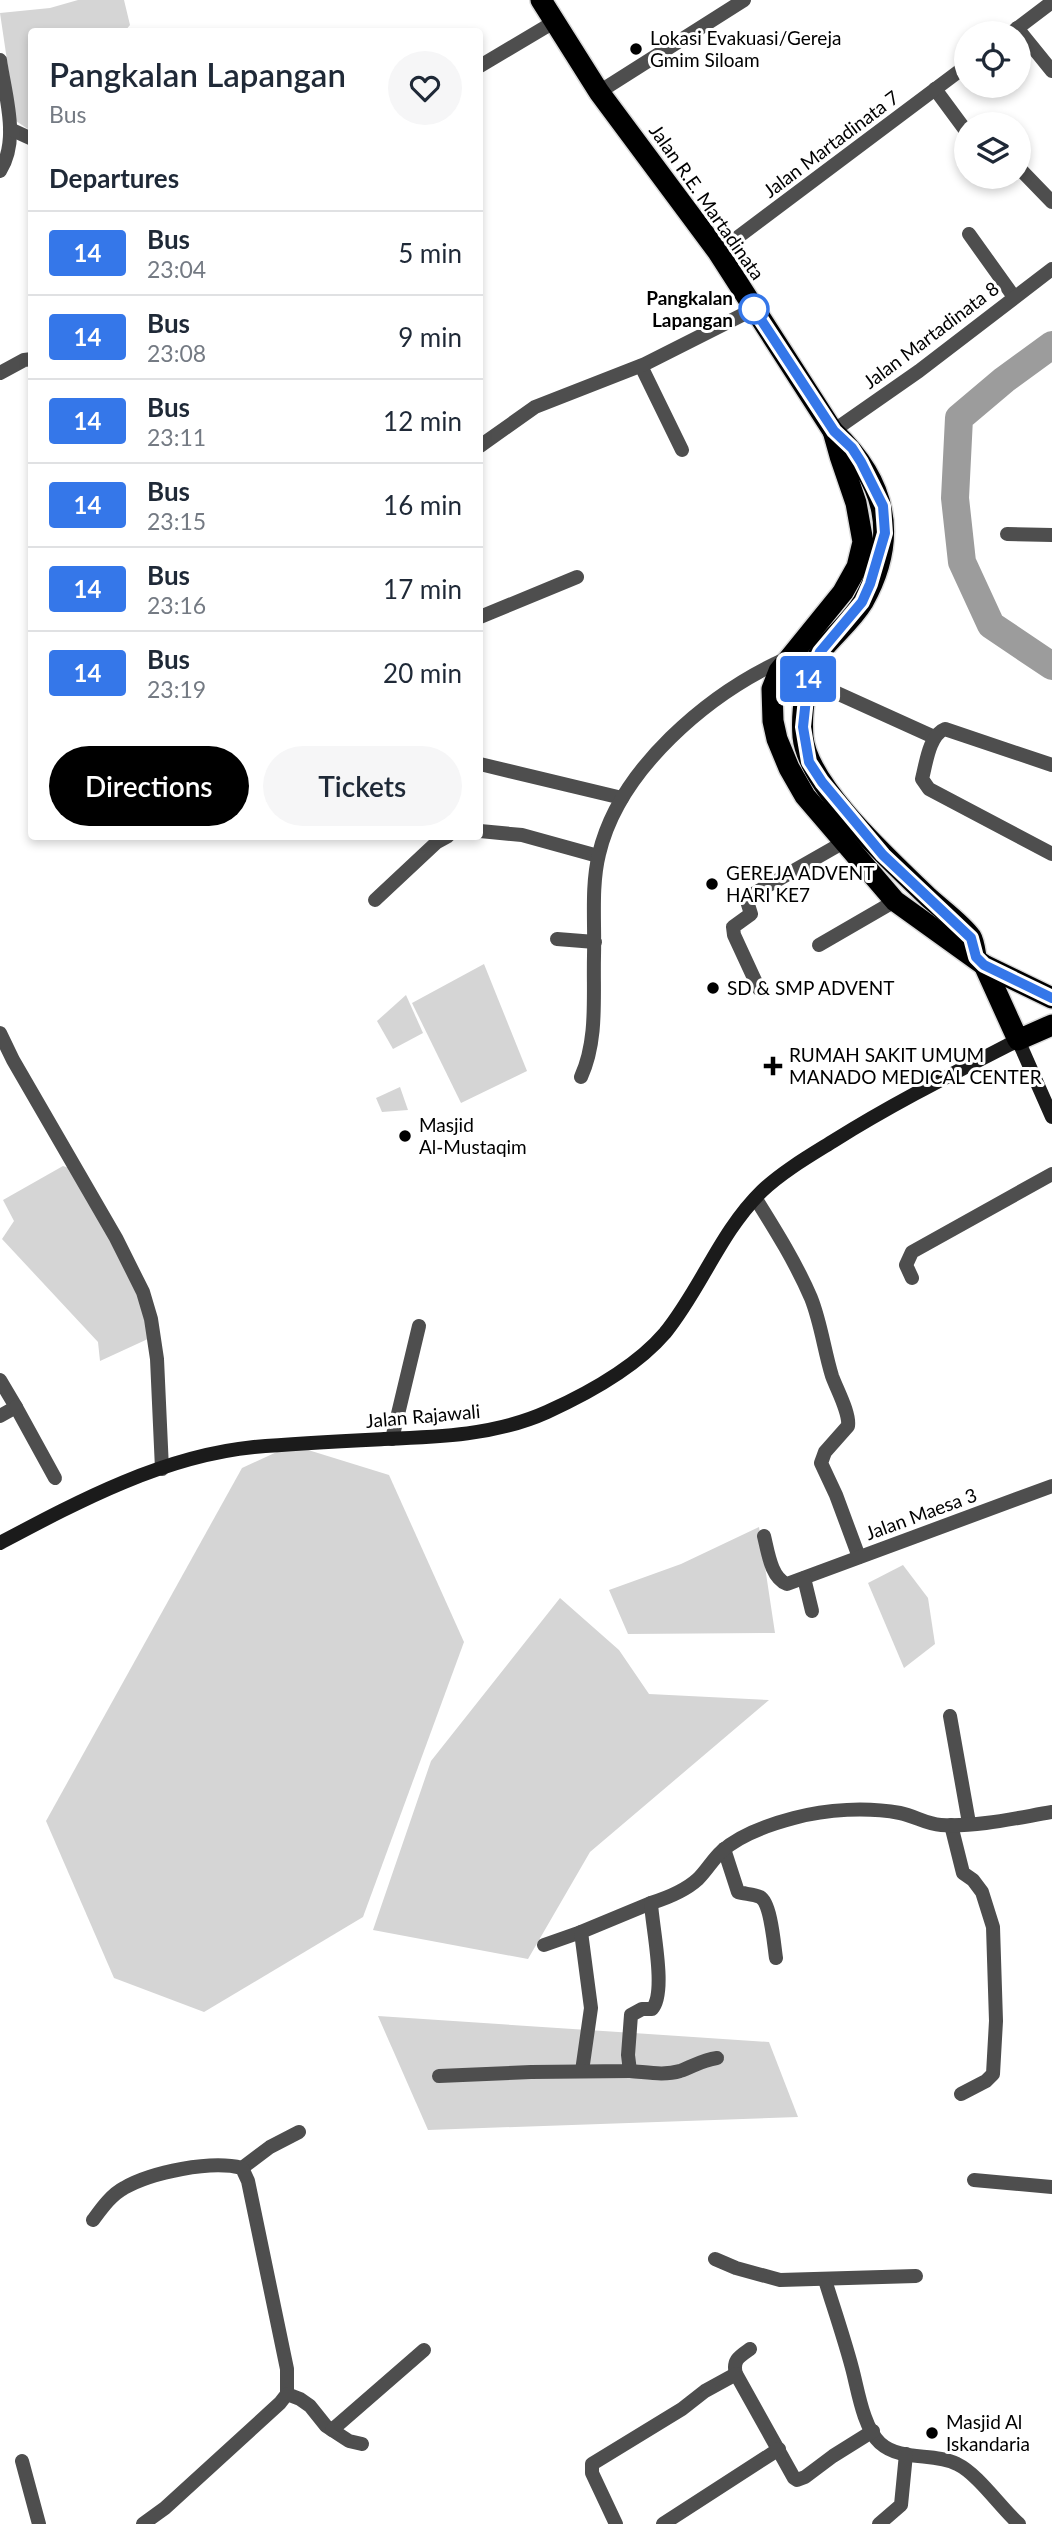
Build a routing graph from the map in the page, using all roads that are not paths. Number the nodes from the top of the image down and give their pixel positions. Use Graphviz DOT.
graph roads {
  1 [pos="541,0"];
  2 [pos="744,0"];
  3 [pos="1048,2"];
  4 [pos="1026,21"];
  5 [pos="554,22"];
  6 [pos="1031,49"];
  7 [pos="0,60"];
  8 [pos="483,63"];
  9 [pos="1052,71"];
  10 [pos="954,75"];
  11 [pos="935,89"];
  12 [pos="599,92"];
  13 [pos="954,115"];
  14 [pos="10,129"];
  15 [pos="28,137"];
  16 [pos="0,171"];
  17 [pos="1031,180"];
  18 [pos="1052,202"];
  19 [pos="970,234"];
  20 [pos="718,252"];
  21 [pos="1052,269"];
  22 [pos="1014,297"];
  23 [pos="754,309"];
  24 [pos="28,360"];
  25 [pos="641,366"];
  26 [pos="0,373"];
  27 [pos="834,431"];
  28 [pos="483,444"];
  29 [pos="682,450"];
  30 [pos="1007,534"];
  31 [pos="1052,535"];
  32 [pos="577,577"];
  33 [pos="483,616"];
  34 [pos="820,652"];
  35 [pos="791,657"];
  36 [pos="808,680"];
  37 [pos="934,737"];
  38 [pos="483,765"];
  39 [pos="1052,765"];
  40 [pos="622,798"];
  41 [pos="483,831"];
  42 [pos="441,840"];
  43 [pos="844,842"];
  44 [pos="1052,854"];
  45 [pos="598,856"];
  46 [pos="375,900"];
  47 [pos="895,901"];
  48 [pos="557,939"];
  49 [pos="595,942"];
  50 [pos="820,945"];
  51 [pos="980,961"];
  52 [pos="759,989"];
  53 [pos="1052,998"];
  54 [pos="1052,1025"];
  55 [pos="0,1033"];
  56 [pos="1018,1040"];
  57 [pos="581,1077"];
  58 [pos="1052,1117"];
  59 [pos="1052,1174"];
  60 [pos="756,1199"];
  61 [pos="912,1278"];
  62 [pos="419,1326"];
  63 [pos="0,1380"];
  64 [pos="16,1407"];
  65 [pos="0,1416"];
  66 [pos="392,1439"];
  67 [pos="162,1469"];
  68 [pos="55,1478"];
  69 [pos="1052,1486"];
  70 [pos="764,1536"];
  71 [pos="0,1543"];
  72 [pos="859,1557"];
  73 [pos="804,1578"];
  74 [pos="812,1611"];
  75 [pos="950,1716"];
  76 [pos="1052,1812"];
  77 [pos="969,1824"];
  78 [pos="951,1825"];
  79 [pos="724,1849"];
  80 [pos="651,1903"];
  81 [pos="581,1932"];
  82 [pos="544,1945"];
  83 [pos="776,1958"];
  84 [pos="717,2058"];
  85 [pos="582,2071"];
  86 [pos="630,2071"];
  87 [pos="439,2076"];
  88 [pos="961,2094"];
  89 [pos="299,2132"];
  90 [pos="242,2168"];
  91 [pos="974,2180"];
  92 [pos="1052,2187"];
  93 [pos="93,2220"];
  94 [pos="715,2259"];
  95 [pos="916,2276"];
  96 [pos="825,2280"];
  97 [pos="750,2349"];
  98 [pos="424,2350"];
  99 [pos="736,2374"];
  100 [pos="287,2394"];
  101 [pos="332,2430"];
  102 [pos="873,2431"];
  103 [pos="362,2444"];
  104 [pos="779,2449"];
  105 [pos="906,2454"];
  106 [pos="22,2461"];
  107 [pos="39,2524"];
  108 [pos="144,2524"];
  109 [pos="616,2524"];
  110 [pos="663,2524"];
  111 [pos="880,2524"];
  112 [pos="1019,2524"];
  1 -- 5 [label="highway, Jalan R.E. Martadinata"];
  2 -- 12 [label="street"];
  3 -- 4 [label="street"];
  5 -- 8 [label="street"];
  5 -- 12 [label="highway, Jalan R.E. Martadinata"];
  6 -- 9 [label="street"];
  7 -- 14 [label="street"];
  10 -- 11 [label="street, Jalan Martadinata 7"];
  11 -- 13 [label="street"];
  11 -- 20 [label="street, Jalan Martadinata 7"];
  12 -- 20 [label="highway, Jalan R.E. Martadinata"];
  14 -- 15 [label="street"];
  14 -- 16 [label="street"];
  17 -- 18 [label="street"];
  19 -- 22 [label="street"];
  20 -- 23 [label="highway, Jalan R.E. Martadinata"];
  21 -- 22 [label="street, Jalan Martadinata 8"];
  22 -- 27 [label="street, Jalan Martadinata 8"];
  23 -- 25 [label="street"];
  23 -- 27 [label="highway, Jalan R.E. Martadinata"];
  24 -- 26 [label="street"];
  25 -- 28 [label="street"];
  25 -- 29 [label="street"];
  27 -- 34 [label="highway, Jalan R.E. Martadinata"];
  27 -- 35 [label="highway, Jalan R.E. Martadinata"];
  30 -- 31 [label="street"];
  32 -- 33 [label="street"];
  34 -- 35 [label="street"];
  34 -- 36 [label="highway, Jalan R.E. Martadinata"];
  35 -- 40 [label="street"];
  35 -- 43 [label="highway, Jalan R.E. Martadinata"];
  36 -- 37 [label="street"];
  36 -- 51 [label="highway, Jalan R.E. Martadinata"];
  37 -- 39 [label="street"];
  37 -- 44 [label="street"];
  38 -- 40 [label="street"];
  40 -- 45 [label="street"];
  41 -- 45 [label="street"];
  42 -- 46 [label="street"];
  43 -- 47 [label="highway, Jalan R.E. Martadinata"];
  43 -- 52 [label="street"];
  45 -- 49 [label="street"];
  47 -- 50 [label="street"];
  47 -- 51 [label="highway, Jalan R.E. Martadinata"];
  48 -- 49 [label="street"];
  49 -- 57 [label="street"];
  51 -- 53 [label="highway"];
  51 -- 56 [label="highway"];
  54 -- 56 [label="highway"];
  55 -- 67 [label="street"];
  56 -- 58 [label="street"];
  56 -- 60 [label="street, Jalan Rajawali"];
  59 -- 61 [label="street"];
  60 -- 66 [label="street, Jalan Rajawali"];
  60 -- 72 [label="street"];
  62 -- 66 [label="street"];
  63 -- 64 [label="street"];
  64 -- 65 [label="street"];
  64 -- 68 [label="street"];
  66 -- 67 [label="street, Jalan Rajawali"];
  67 -- 71 [label="street, Jalan Rajawali"];
  69 -- 72 [label="street, Jalan Maesa 3"];
  70 -- 73 [label="street"];
  72 -- 73 [label="street, Jalan Maesa 3"];
  73 -- 74 [label="street"];
  75 -- 77 [label="street"];
  76 -- 77 [label="street"];
  77 -- 78 [label="street"];
  78 -- 79 [label="street"];
  78 -- 88 [label="street"];
  79 -- 80 [label="street"];
  79 -- 83 [label="street"];
  80 -- 81 [label="street"];
  80 -- 86 [label="street"];
  81 -- 82 [label="street"];
  81 -- 85 [label="street"];
  84 -- 86 [label="street"];
  85 -- 86 [label="street"];
  85 -- 87 [label="street"];
  89 -- 90 [label="street"];
  90 -- 93 [label="street"];
  90 -- 100 [label="street"];
  91 -- 92 [label="street"];
  94 -- 96 [label="street"];
  95 -- 96 [label="street"];
  96 -- 102 [label="street"];
  97 -- 99 [label="street"];
  98 -- 101 [label="street"];
  99 -- 104 [label="street"];
  99 -- 109 [label="street"];
  100 -- 101 [label="street"];
  100 -- 108 [label="street"];
  101 -- 103 [label="street"];
  102 -- 104 [label="street"];
  102 -- 105 [label="street"];
  104 -- 110 [label="street"];
  105 -- 111 [label="street"];
  105 -- 112 [label="street"];
  106 -- 107 [label="street"];
}
